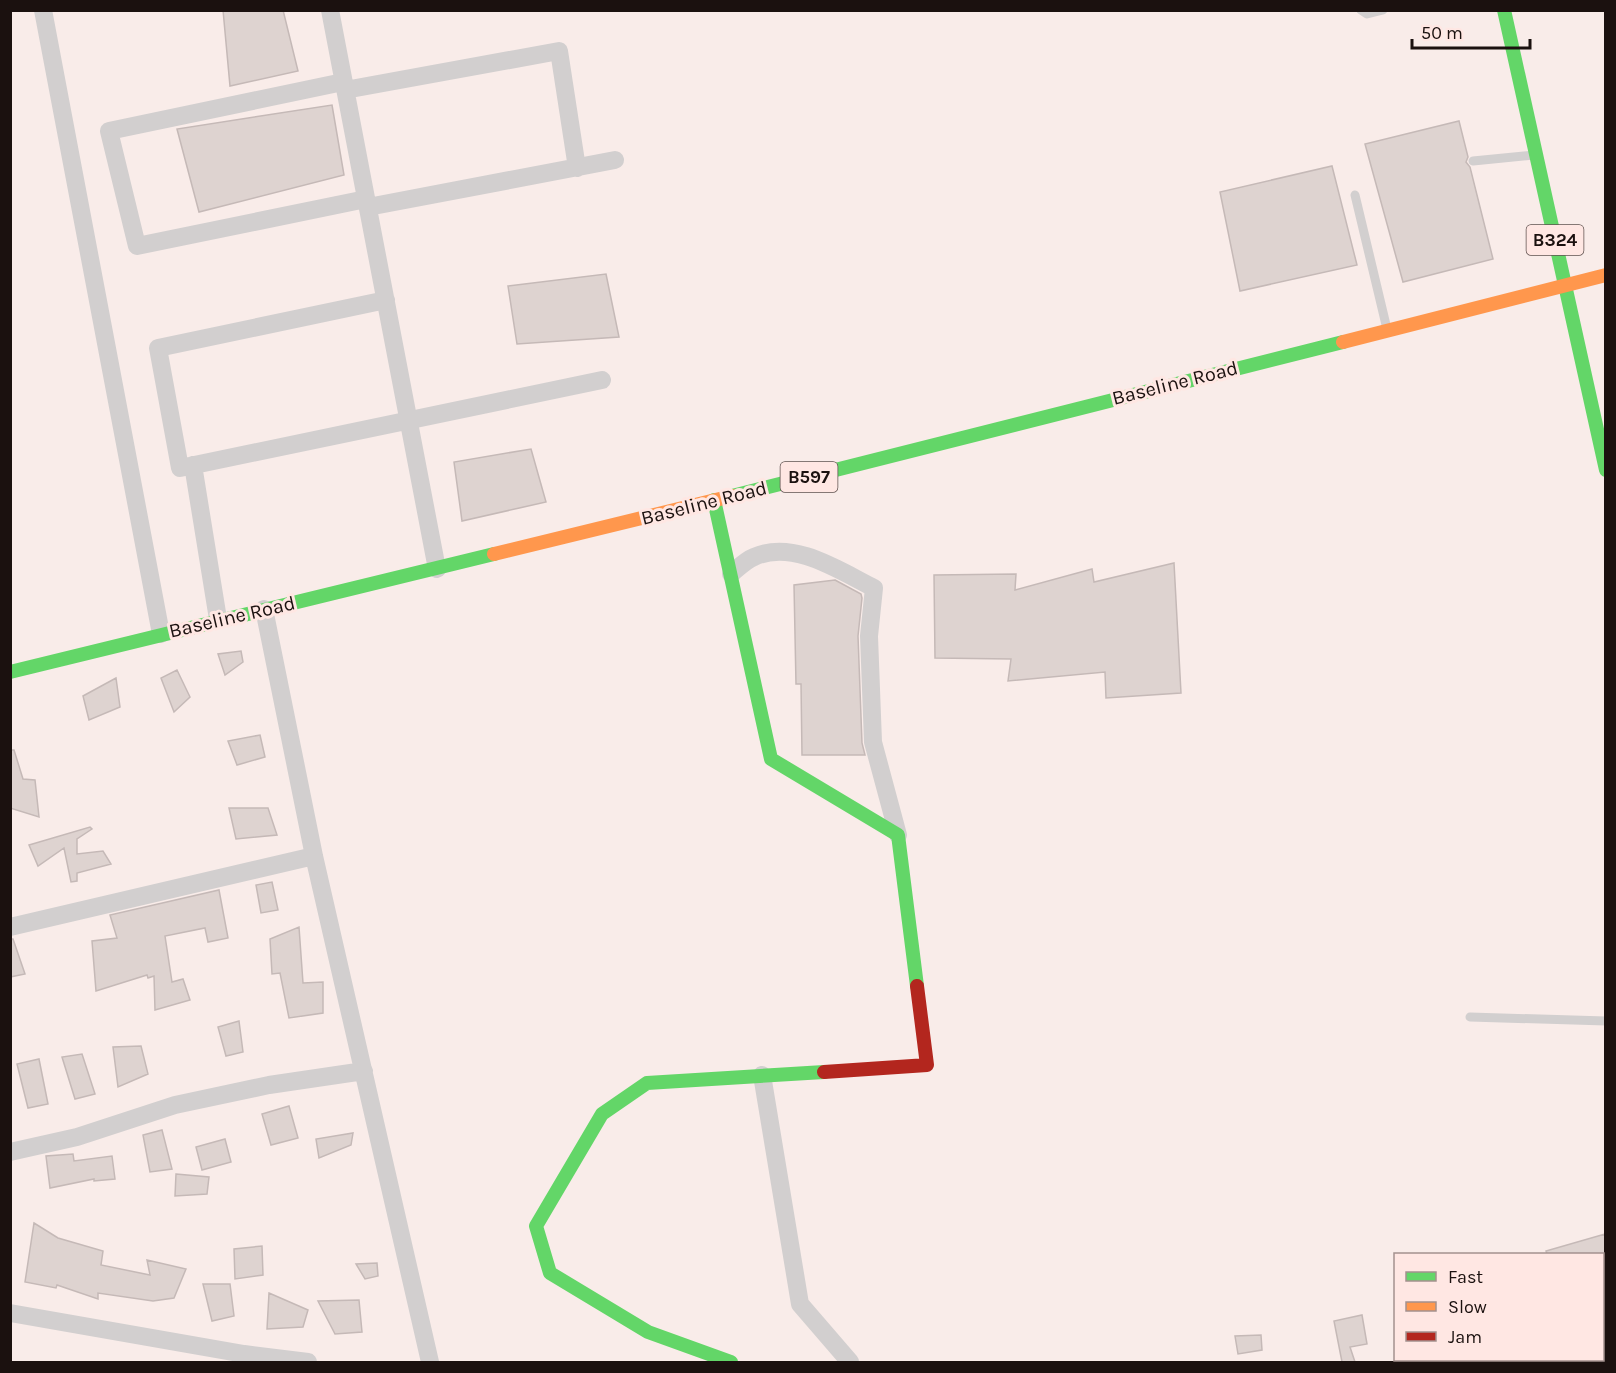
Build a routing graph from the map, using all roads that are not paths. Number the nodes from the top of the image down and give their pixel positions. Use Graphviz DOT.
graph roads {
  1 [pos="43,10"];
  2 [pos="330,10"];
  3 [pos="1361,10"];
  4 [pos="1383,10"];
  5 [pos="1504,10"];
  6 [pos="344,86"];
  7 [pos="1536,155"];
  8 [pos="615,160"];
  9 [pos="1473,161"];
  10 [pos="577,168"];
  11 [pos="1355,195"];
  12 [pos="367,203"];
  13 [pos="1605,275"];
  14 [pos="1565,285"];
  15 [pos="386,300"];
  16 [pos="1387,329"];
  17 [pos="602,380"];
  18 [pos="409,421"];
  19 [pos="193,465"];
  20 [pos="1605,470"];
  21 [pos="714,500"];
  22 [pos="437,569"];
  23 [pos="731,574"];
  24 [pos="264,609"];
  25 [pos="218,619"];
  26 [pos="161,634"];
  27 [pos="10,672"];
  28 [pos="898,835"];
  29 [pos="314,856"];
  30 [pos="10,927"];
  31 [pos="1470,1017"];
  32 [pos="1605,1021"];
  33 [pos="364,1071"];
  34 [pos="762,1076"];
  35 [pos="10,1152"];
  36 [pos="10,1313"];
  37 [pos="308,1362"];
  38 [pos="430,1362"];
  39 [pos="730,1362"];
  40 [pos="850,1362"];
  1 -- 26 [label="street"];
  2 -- 6 [label="street"];
  3 -- 4 [label="lane"];
  5 -- 7 [label="main road, B324"];
  6 -- 10 [label="street"];
  6 -- 12 [label="street"];
  6 -- 12 [label="street"];
  7 -- 9 [label="lane"];
  7 -- 14 [label="main road, B324"];
  8 -- 10 [label="street"];
  10 -- 12 [label="street"];
  11 -- 16 [label="lane"];
  12 -- 15 [label="street"];
  13 -- 14 [label="main road, Baseline Road / B597"];
  14 -- 16 [label="main road, Baseline Road / B597"];
  14 -- 20 [label="main road, B324"];
  15 -- 18 [label="street"];
  15 -- 19 [label="street"];
  16 -- 21 [label="main road, Baseline Road / B597"];
  17 -- 18 [label="street"];
  18 -- 19 [label="street"];
  18 -- 22 [label="street"];
  19 -- 25 [label="street"];
  21 -- 22 [label="main road, Baseline Road / B597"];
  21 -- 23 [label="main road"];
  22 -- 24 [label="main road, Baseline Road / B597"];
  23 -- 28 [label="main road"];
  23 -- 28 [label="street"];
  24 -- 25 [label="main road, Baseline Road / B597"];
  24 -- 29 [label="street"];
  25 -- 26 [label="main road, Baseline Road / B597"];
  26 -- 27 [label="main road, Baseline Road / B597"];
  28 -- 34 [label="main road"];
  29 -- 30 [label="street"];
  29 -- 33 [label="street"];
  31 -- 32 [label="lane"];
  33 -- 35 [label="street"];
  33 -- 38 [label="street"];
  34 -- 39 [label="main road"];
  34 -- 40 [label="street"];
  36 -- 37 [label="street"];
}
